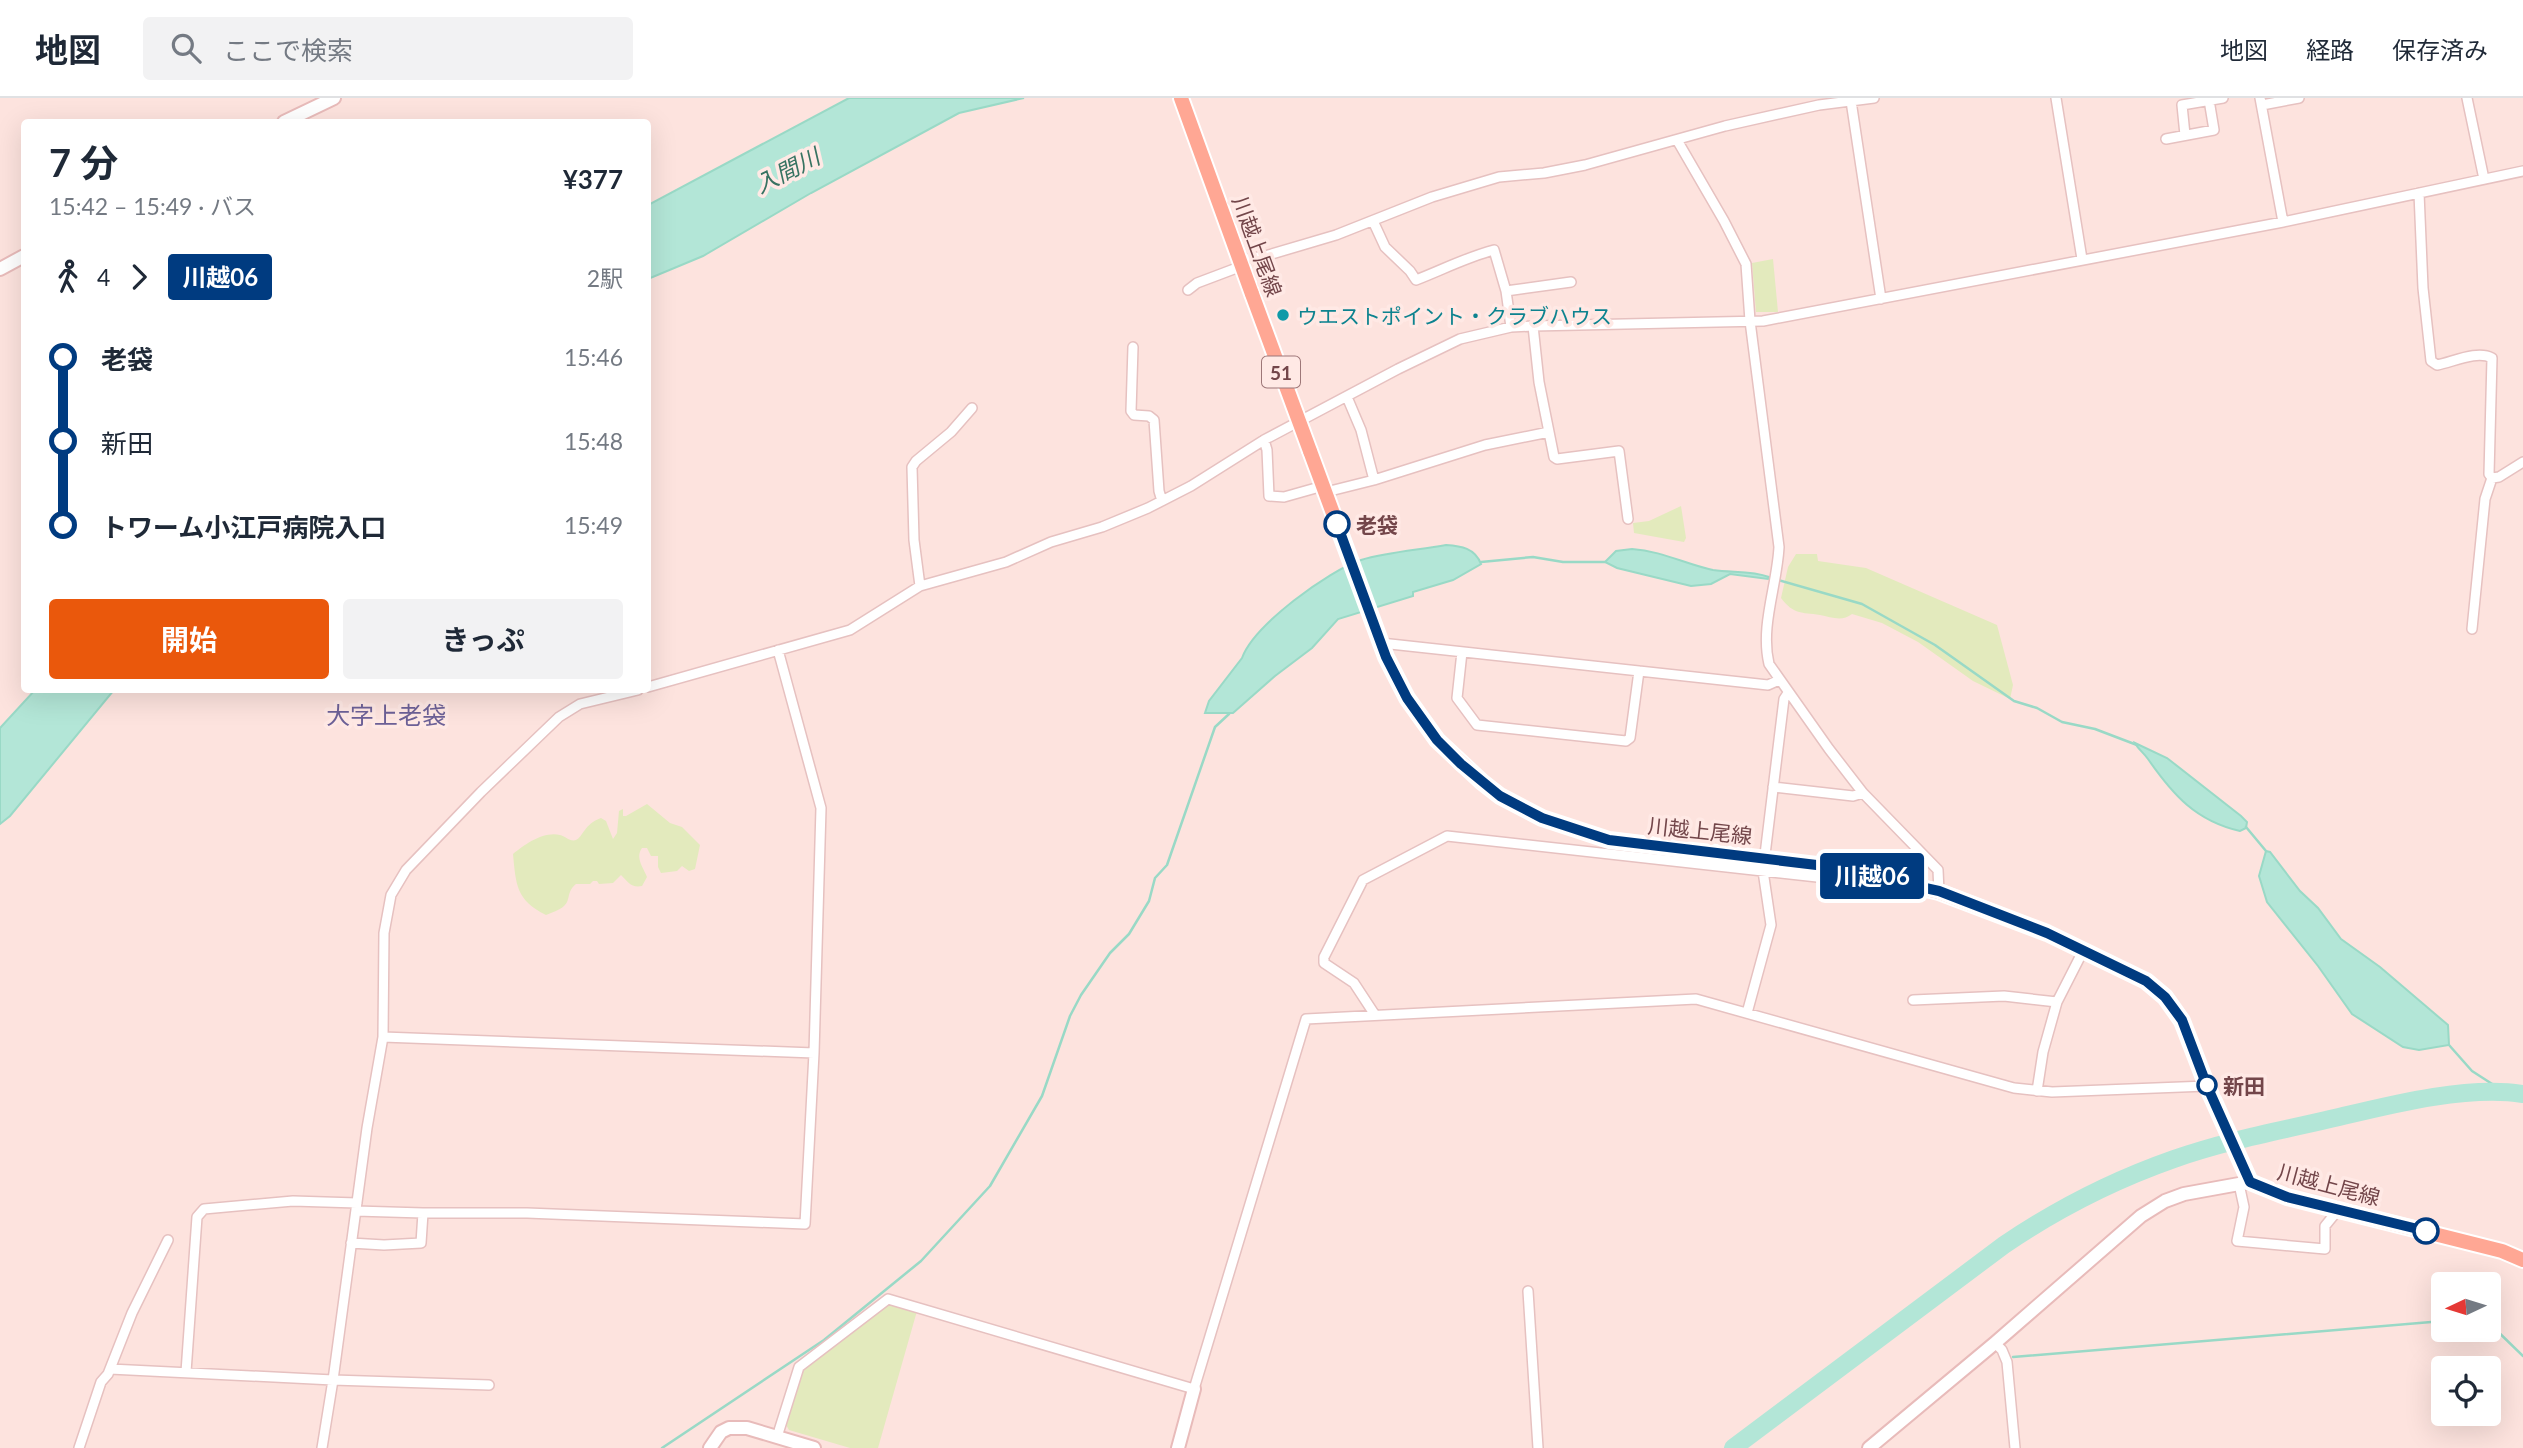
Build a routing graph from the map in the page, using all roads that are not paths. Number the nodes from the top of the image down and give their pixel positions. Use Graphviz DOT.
graph roads {
  1 [pos="334,98"];
  2 [pos="1181,98"];
  3 [pos="1874,98"];
  4 [pos="2056,98"];
  5 [pos="2223,98"];
  6 [pos="2299,98"];
  7 [pos="2467,98"];
  8 [pos="2209,100"];
  9 [pos="1851,101"];
  10 [pos="2261,101"];
  11 [pos="290,119"];
  12 [pos="2185,135"];
  13 [pos="2166,139"];
  14 [pos="1677,140"];
  15 [pos="2523,171"];
  16 [pos="2484,179"];
  17 [pos="2419,192"];
  18 [pos="1373,221"];
  19 [pos="2283,222"];
  20 [pos="21,258"];
  21 [pos="1240,258"];
  22 [pos="2082,259"];
  23 [pos="0,269"];
  24 [pos="1571,282"];
  25 [pos="1188,290"];
  26 [pos="1506,291"];
  27 [pos="1881,299"];
  28 [pos="1750,321"];
  29 [pos="1534,326"];
  30 [pos="1511,327"];
  31 [pos="1133,348"];
  32 [pos="1347,397"];
  33 [pos="972,408"];
  34 [pos="1549,432"];
  35 [pos="1264,440"];
  36 [pos="2523,462"];
  37 [pos="2492,478"];
  38 [pos="1374,480"];
  39 [pos="1324,489"];
  40 [pos="1162,501"];
  41 [pos="1628,519"];
  42 [pos="920,586"];
  43 [pos="2472,629"];
  44 [pos="1381,643"];
  45 [pos="778,650"];
  46 [pos="1462,652"];
  47 [pos="1639,671"];
  48 [pos="1779,680"];
  49 [pos="651,686"];
  50 [pos="625,693"];
  51 [pos="1788,693"];
  52 [pos="1773,787"];
  53 [pos="1863,793"];
  54 [pos="1763,864"];
  55 [pos="1939,891"];
  56 [pos="2083,951"];
  57 [pos="1913,1000"];
  58 [pos="2057,1002"];
  59 [pos="1746,1013"];
  60 [pos="1376,1015"];
  61 [pos="383,1037"];
  62 [pos="814,1053"];
  63 [pos="2207,1086"];
  64 [pos="2037,1091"];
  65 [pos="2245,1183"];
  66 [pos="356,1207"];
  67 [pos="2337,1210"];
  68 [pos="423,1213"];
  69 [pos="167,1240"];
  70 [pos="351,1243"];
  71 [pos="2523,1260"];
  72 [pos="1528,1291"];
  73 [pos="1995,1343"];
  74 [pos="110,1369"];
  75 [pos="186,1372"];
  76 [pos="333,1380"];
  77 [pos="489,1385"];
  78 [pos="1194,1389"];
  79 [pos="777,1437"];
  80 [pos="79,1448"];
  81 [pos="322,1448"];
  82 [pos="710,1448"];
  83 [pos="814,1448"];
  84 [pos="1178,1448"];
  85 [pos="1538,1448"];
  86 [pos="1869,1448"];
  87 [pos="2015,1448"];
  1 -- 11 [label="street"];
  2 -- 21 [label="main road, 川越上尾線 / 51"];
  3 -- 9 [label="street"];
  4 -- 22 [label="street"];
  5 -- 8 [label="street"];
  6 -- 10 [label="street"];
  7 -- 16 [label="street"];
  8 -- 12 [label="street"];
  8 -- 12 [label="street"];
  9 -- 14 [label="street"];
  9 -- 27 [label="street"];
  10 -- 19 [label="street"];
  12 -- 13 [label="street"];
  14 -- 18 [label="street"];
  14 -- 28 [label="street"];
  15 -- 16 [label="street"];
  16 -- 17 [label="street"];
  17 -- 19 [label="street"];
  17 -- 37 [label="street"];
  18 -- 21 [label="street"];
  18 -- 26 [label="street"];
  19 -- 22 [label="street"];
  20 -- 23 [label="street"];
  21 -- 25 [label="street"];
  21 -- 39 [label="main road, 川越上尾線 / 51, bridge"];
  22 -- 27 [label="street"];
  24 -- 26 [label="street"];
  26 -- 30 [label="street"];
  27 -- 28 [label="street"];
  28 -- 29 [label="street"];
  28 -- 48 [label="street"];
  29 -- 30 [label="street"];
  29 -- 34 [label="street"];
  30 -- 32 [label="street"];
  31 -- 40 [label="street"];
  32 -- 35 [label="street"];
  32 -- 38 [label="street"];
  33 -- 42 [label="street"];
  34 -- 38 [label="street"];
  34 -- 41 [label="street"];
  35 -- 39 [label="street"];
  35 -- 40 [label="street"];
  36 -- 37 [label="street"];
  37 -- 43 [label="street"];
  38 -- 39 [label="street"];
  39 -- 44 [label="main road, 川越上尾線 / 51"];
  40 -- 42 [label="street"];
  42 -- 45 [label="street"];
  44 -- 46 [label="street"];
  44 -- 54 [label="main road, 川越上尾線 / 51"];
  45 -- 49 [label="street"];
  45 -- 62 [label="street"];
  46 -- 47 [label="street"];
  46 -- 47 [label="street"];
  47 -- 48 [label="street"];
  48 -- 51 [label="street"];
  50 -- 61 [label="street"];
  51 -- 52 [label="street"];
  51 -- 53 [label="street"];
  52 -- 53 [label="street"];
  52 -- 54 [label="street"];
  53 -- 55 [label="street"];
  54 -- 55 [label="main road, 川越上尾線 / 51"];
  54 -- 59 [label="street"];
  54 -- 60 [label="street"];
  55 -- 56 [label="main road, 川越上尾線 / 51"];
  56 -- 58 [label="street"];
  56 -- 63 [label="main road, 川越上尾線 / 51"];
  57 -- 58 [label="street"];
  58 -- 64 [label="street"];
  59 -- 60 [label="street"];
  59 -- 64 [label="street"];
  60 -- 78 [label="street"];
  61 -- 62 [label="street"];
  61 -- 66 [label="street"];
  62 -- 68 [label="street"];
  63 -- 64 [label="street"];
  63 -- 65 [label="main road, 川越上尾線 / 51"];
  65 -- 67 [label="main road, 川越上尾線"];
  65 -- 67 [label="street"];
  65 -- 73 [label="street"];
  66 -- 68 [label="street"];
  66 -- 70 [label="street"];
  66 -- 75 [label="street"];
  67 -- 71 [label="main road, 川越上尾線"];
  68 -- 70 [label="street"];
  69 -- 74 [label="street"];
  70 -- 76 [label="street"];
  72 -- 85 [label="street"];
  73 -- 86 [label="street"];
  73 -- 87 [label="street"];
  74 -- 75 [label="street"];
  74 -- 80 [label="street"];
  75 -- 76 [label="street"];
  76 -- 77 [label="street"];
  76 -- 81 [label="street"];
  78 -- 79 [label="street"];
  78 -- 84 [label="street"];
  79 -- 82 [label="street"];
  79 -- 83 [label="street"];
}
